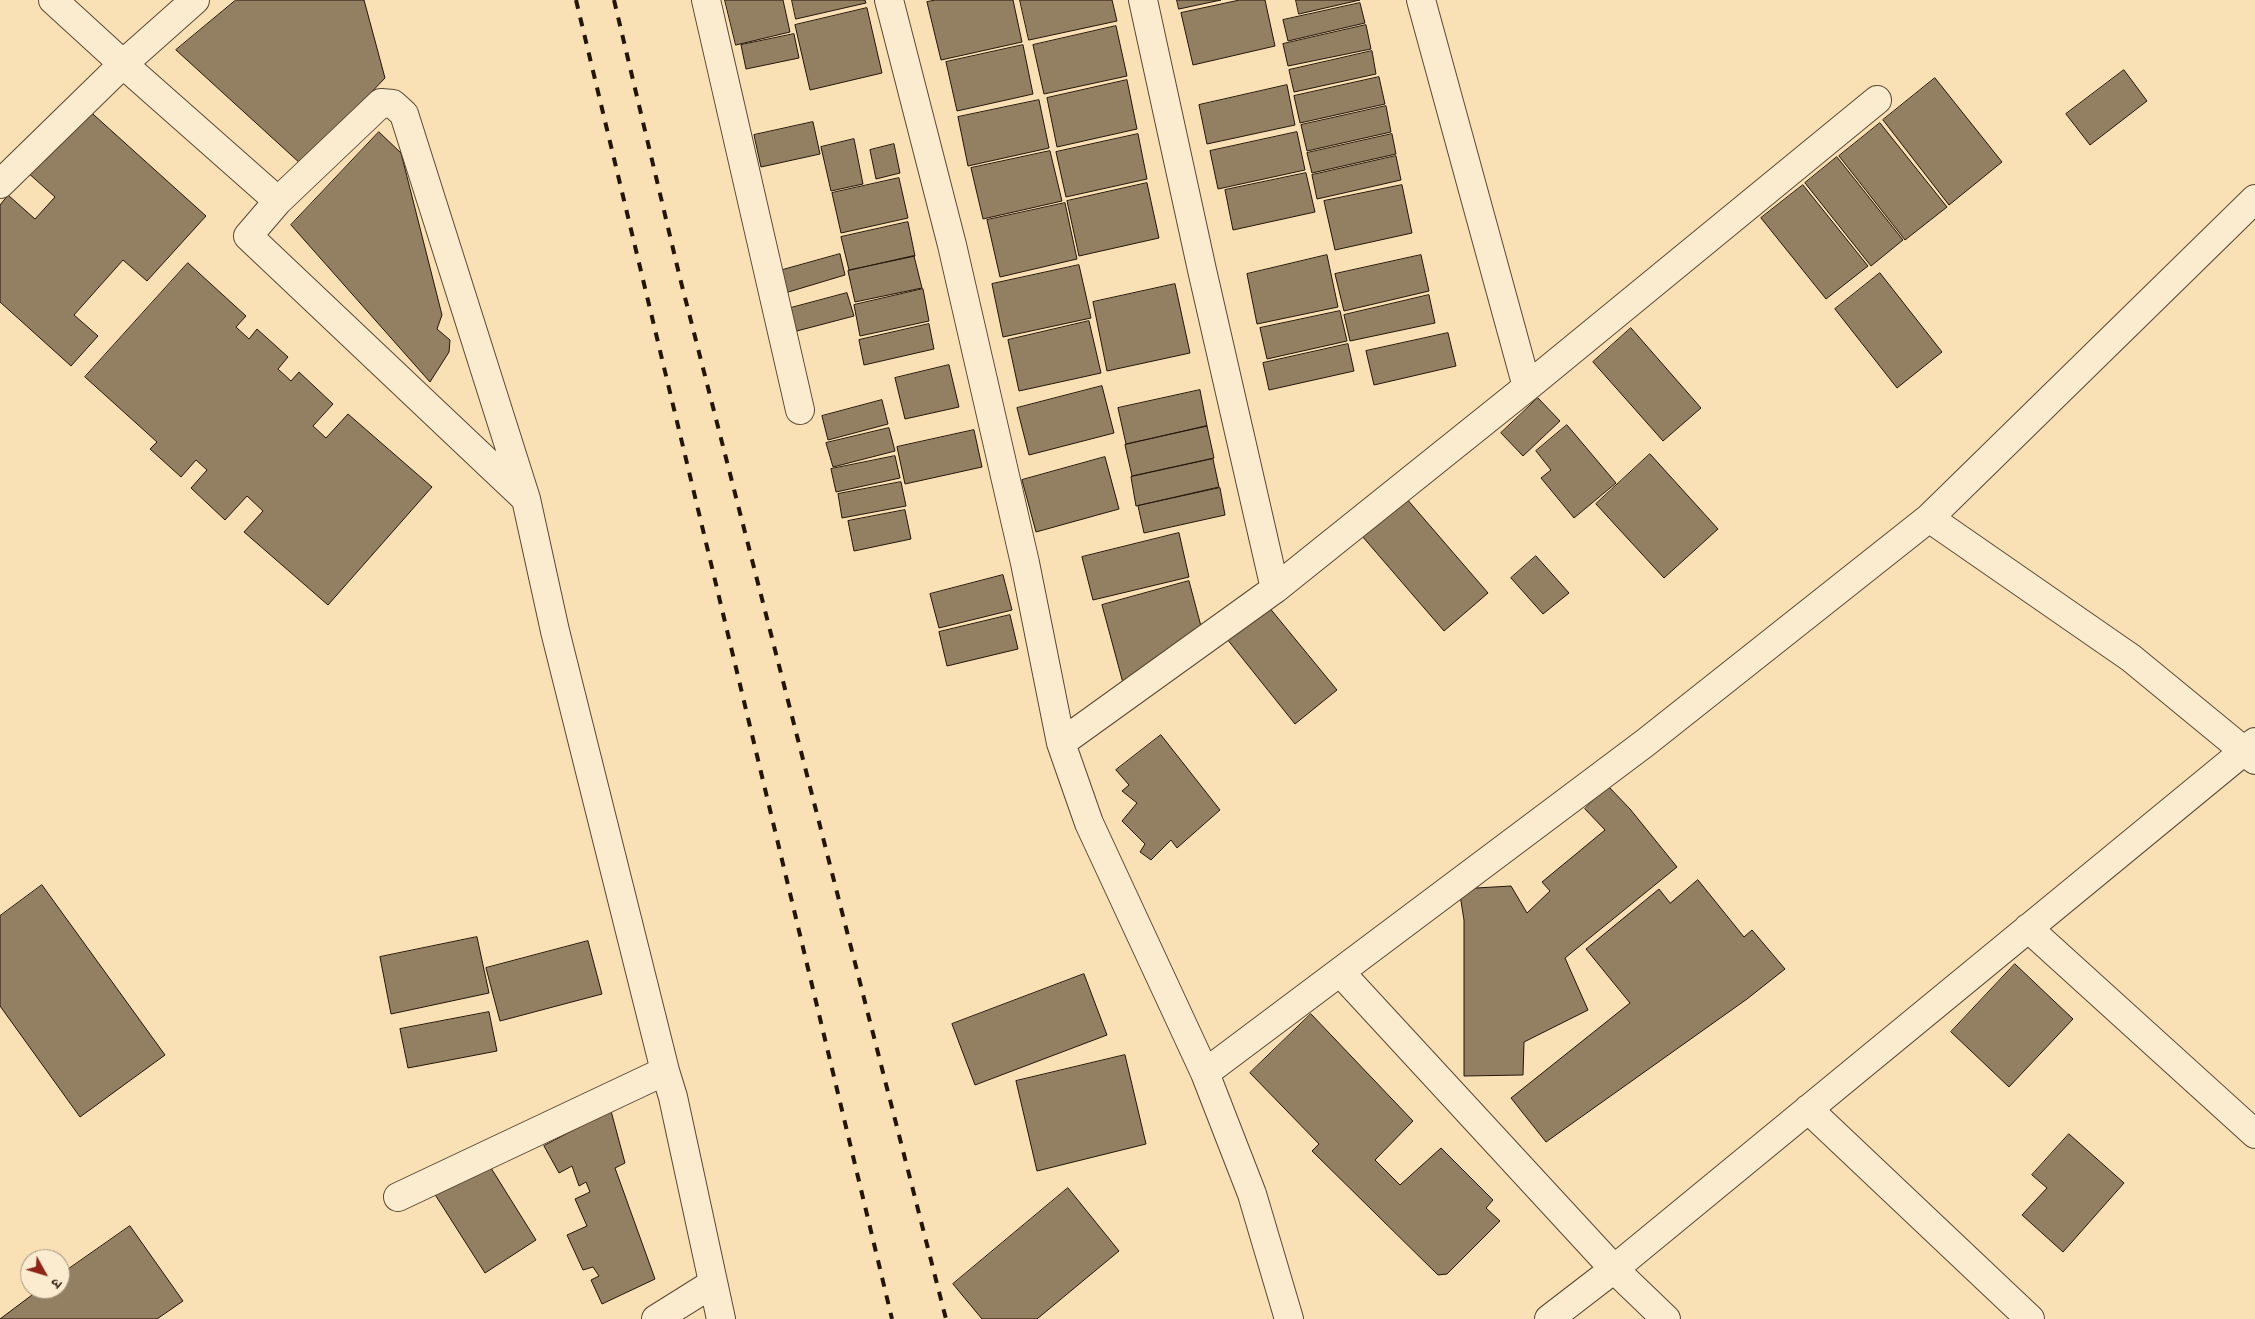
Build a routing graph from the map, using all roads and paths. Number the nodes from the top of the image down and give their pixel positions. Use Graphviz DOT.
graph roads {
  1 [pos="53,0"];
  2 [pos="195,0"];
  3 [pos="706,0"];
  4 [pos="889,0"];
  5 [pos="1143,0"];
  6 [pos="1421,0"];
  7 [pos="123,64"];
  8 [pos="1877,100"];
  9 [pos="0,184"];
  10 [pos="2255,199"];
  11 [pos="278,201"];
  12 [pos="1527,386"];
  13 [pos="800,410"];
  14 [pos="526,499"];
  15 [pos="1928,518"];
  16 [pos="1275,589"];
  17 [pos="1061,743"];
  18 [pos="2251,751"];
  19 [pos="2028,928"];
  20 [pos="1340,972"];
  21 [pos="665,1072"];
  22 [pos="1205,1073"];
  23 [pos="1808,1109"];
  24 [pos="2255,1134"];
  25 [pos="398,1197"];
  26 [pos="1614,1269"];
  27 [pos="712,1284"];
  28 [pos="656,1319"];
  29 [pos="721,1319"];
  30 [pos="1289,1319"];
  31 [pos="1549,1319"];
  32 [pos="1666,1319"];
  33 [pos="2030,1319"];
  1 -- 7 [label="street"];
  2 -- 7 [label="street"];
  3 -- 13 [label="street"];
  4 -- 17 [label="street"];
  5 -- 16 [label="street"];
  6 -- 12 [label="street"];
  7 -- 9 [label="street"];
  7 -- 11 [label="street"];
  8 -- 12 [label="street"];
  10 -- 15 [label="street"];
  11 -- 14 [label="street"];
  11 -- 14 [label="street"];
  12 -- 16 [label="street"];
  14 -- 21 [label="street"];
  15 -- 18 [label="street"];
  15 -- 20 [label="street"];
  16 -- 17 [label="street"];
  17 -- 22 [label="street"];
  18 -- 19 [label="street"];
  19 -- 23 [label="street"];
  19 -- 24 [label="street"];
  20 -- 22 [label="street"];
  20 -- 26 [label="street"];
  21 -- 25 [label="street"];
  21 -- 27 [label="street"];
  22 -- 30 [label="street"];
  23 -- 26 [label="street"];
  23 -- 33 [label="street"];
  26 -- 31 [label="street"];
  26 -- 32 [label="street"];
  27 -- 28 [label="street"];
  27 -- 29 [label="street"];
}
